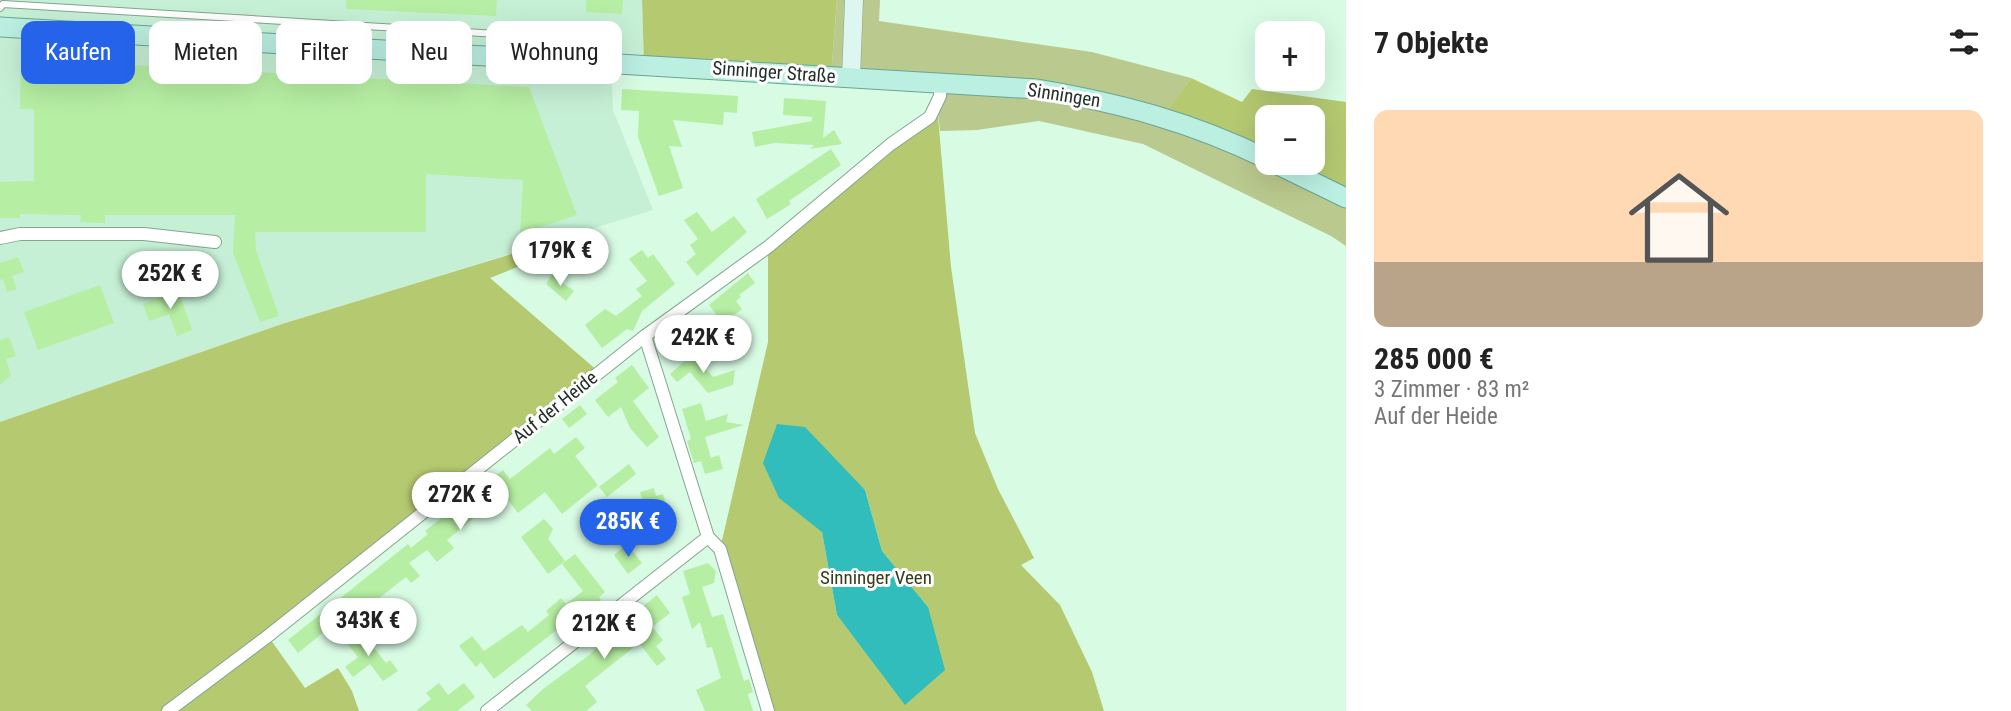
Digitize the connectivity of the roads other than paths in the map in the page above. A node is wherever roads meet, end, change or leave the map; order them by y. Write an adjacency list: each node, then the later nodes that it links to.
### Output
1 (854, 0): 7 (main road)
2 (0, 8): 4 (lane)
3 (0, 27): 5 (main road, Sinninger Straße)
4 (486, 33)
5 (486, 56)
6 (622, 64): 7 (main road, Sinninger Straße)
7 (851, 78): 8 (main road, Sinningen)
8 (941, 82): 9 (main road, Sinningen); 14 (street, Auf der Heide)
9 (1255, 154)
10 (1299, 175): 11 (main road)
11 (1346, 198)
12 (0, 238): 13 (street)
13 (215, 242)
14 (645, 336): 15 (street); 16 (street, Auf der Heide)
15 (708, 537): 17 (street); 18 (street)
16 (168, 711)
17 (487, 711)
18 (768, 711)

